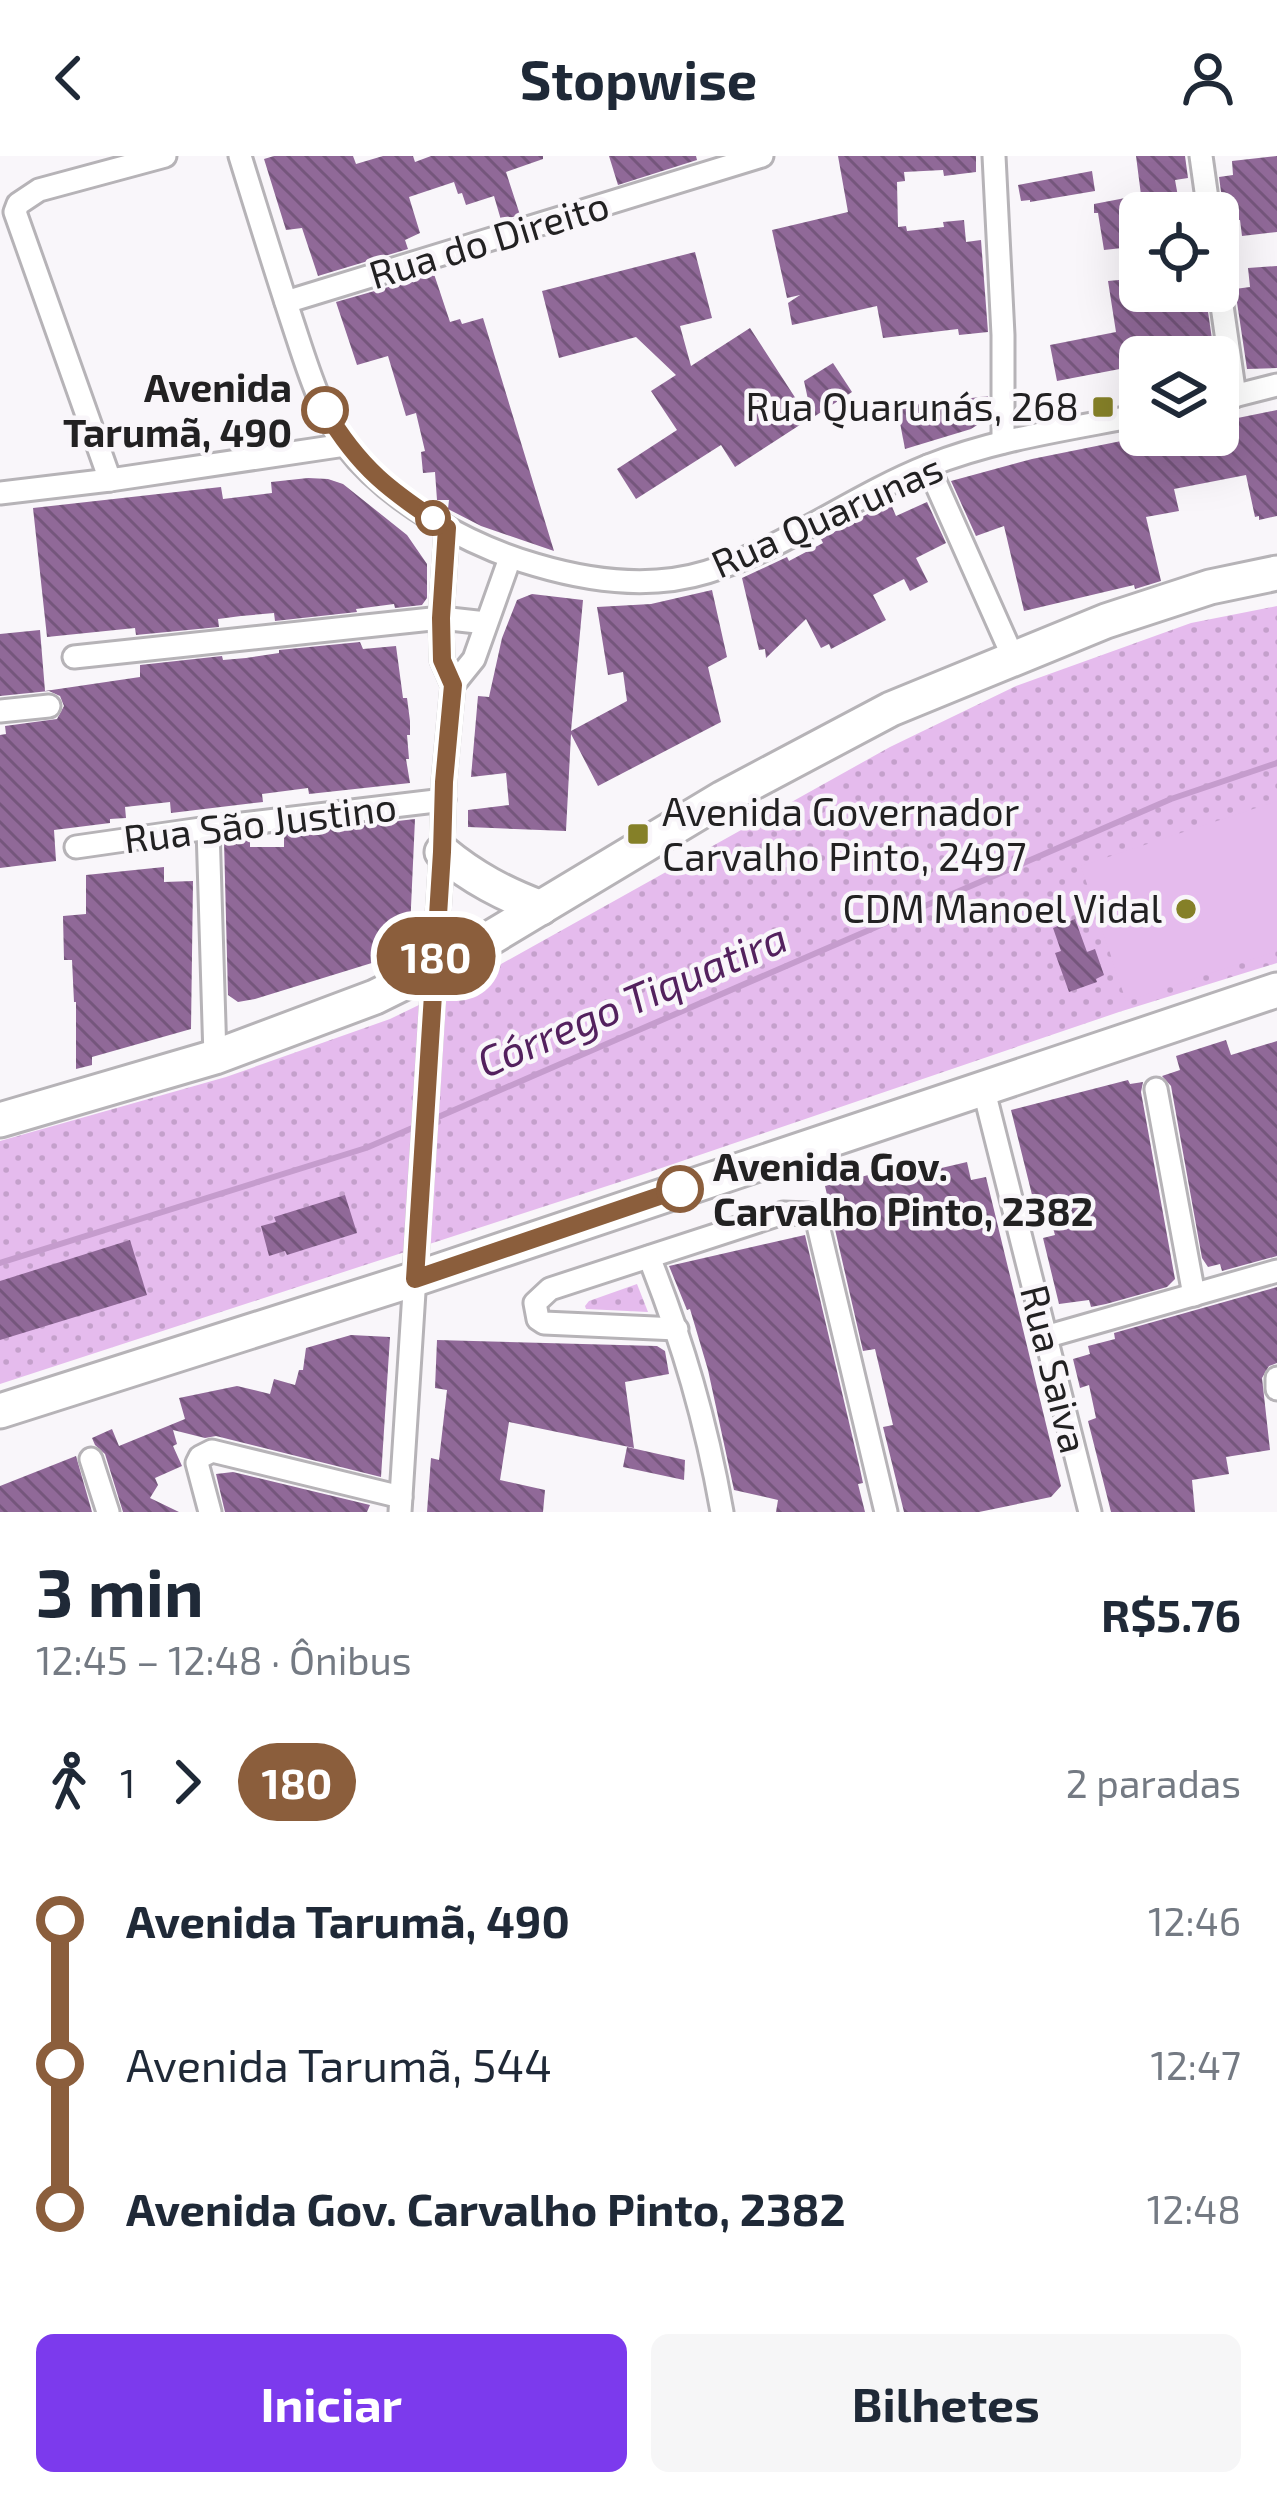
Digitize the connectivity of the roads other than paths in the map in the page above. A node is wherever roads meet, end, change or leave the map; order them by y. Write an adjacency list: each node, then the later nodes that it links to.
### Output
1 (165, 156): 14 (street)
2 (240, 156): 7 (street, Rua Quarunas)
3 (762, 156): 7 (street, Rua do Direito)
4 (994, 156): 11 (street)
5 (1201, 156): 6 (street)
6 (1206, 192)
7 (286, 302): 12 (street, Rua Quarunas)
8 (1277, 385): 9 (street)
9 (1239, 395)
10 (1119, 419): 11 (street, Rua Quarunas)
11 (1003, 442): 13 (street, Rua Quarunas)
12 (346, 445): 14 (street); 16 (street, Rua Quarunas)
13 (928, 466): 17 (street, Rua Quarunas); 22 (street)
14 (110, 480): 15 (street)
15 (0, 493)
16 (447, 528): 17 (street, Rua Quarunas); 19 (street)
17 (510, 558): 20 (street)
18 (1277, 573): 22 (main road)
19 (441, 618): 20 (street); 21 (street); 23 (street)
20 (485, 623): 23 (street)
21 (74, 657)
22 (1012, 657): 30 (main road)
23 (453, 685): 26 (street)
24 (49, 706): 25 (street)
25 (0, 712)
26 (444, 800): 27 (street, Rua São Justino); 29 (street)
27 (208, 827): 28 (street, Rua São Justino); 33 (street)
28 (76, 848)
29 (442, 852): 30 (main road); 31 (street)
30 (542, 908): 31 (main road)
31 (435, 969): 33 (main road); 39 (street)
32 (1277, 990): 34 (main road)
33 (215, 1057): 36 (main road)
34 (983, 1087): 39 (main road); 42 (street, Rua Saiva)
35 (1156, 1089): 40 (street)
36 (0, 1120)
37 (649, 1257): 41 (street); 41 (street); 52 (street)
38 (1277, 1271): 40 (street)
39 (415, 1279): 45 (main road); 47 (street)
40 (1194, 1294): 42 (street)
41 (677, 1329): 51 (street)
42 (1045, 1337): 48 (street, Rua Saiva)
43 (1277, 1378): 44 (street)
44 (1277, 1390)
45 (0, 1411)
46 (91, 1459): 49 (street)
47 (400, 1504): 50 (street)
48 (1083, 1511)
49 (108, 1512)
50 (210, 1512)
51 (722, 1512)
52 (886, 1512)

